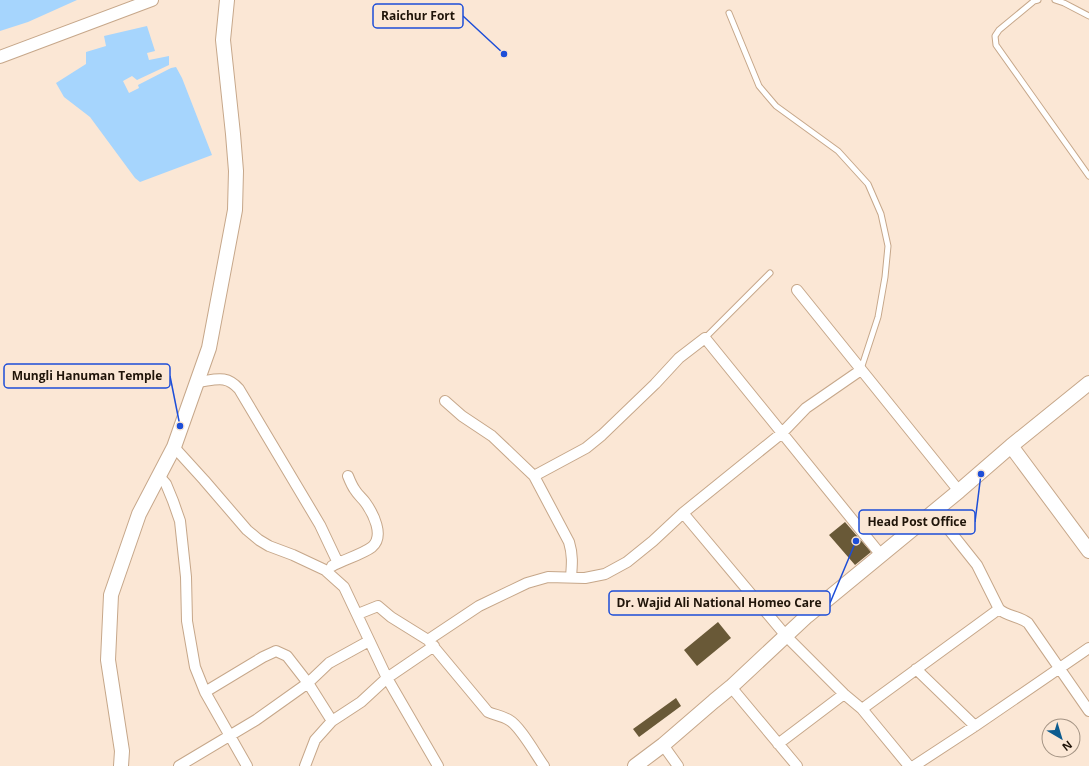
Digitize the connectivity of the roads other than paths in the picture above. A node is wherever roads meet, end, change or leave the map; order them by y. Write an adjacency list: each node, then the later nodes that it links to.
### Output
1 (152, 0): 7 (street)
2 (227, 0): 13 (main road)
3 (1038, 0): 8 (lane)
4 (1055, 0): 6 (lane)
5 (729, 13): 12 (lane)
6 (1089, 16)
7 (0, 57)
8 (1089, 176)
9 (770, 273): 11 (lane)
10 (797, 290): 12 (street)
11 (705, 338): 16 (street); 21 (street)
12 (861, 370): 16 (street); 22 (street)
13 (197, 382): 18 (main road); 27 (street)
14 (1089, 383): 17 (main road)
15 (445, 401): 21 (street)
16 (782, 433): 24 (street); 26 (street)
17 (1011, 446): 22 (main road); 25 (main road)
18 (174, 447): 19 (main road); 28 (street)
19 (159, 476): 41 (street); 51 (main road)
20 (348, 476): 27 (street)
21 (534, 476): 29 (street)
22 (959, 491): 23 (main road)
23 (934, 511): 26 (main road); 30 (street)
24 (684, 513): 29 (street); 32 (street)
25 (1089, 552)
26 (881, 555): 32 (main road)
27 (338, 563): 28 (street)
28 (325, 570): 31 (street)
29 (571, 578): 34 (street)
30 (999, 608): 36 (street); 37 (street)
31 (358, 614): 33 (street); 34 (street)
32 (787, 637): 40 (main road); 42 (street)
33 (369, 641): 38 (street); 39 (street)
34 (431, 643): 38 (street); 55 (street)
35 (1089, 648): 36 (street)
36 (1059, 669): 44 (street); 46 (street)
37 (916, 670): 43 (street); 46 (street)
38 (387, 678): 45 (street); 50 (street)
39 (308, 683): 41 (street); 45 (street); 47 (street)
40 (731, 688): 48 (street); 49 (main road)
41 (205, 692): 47 (street)
42 (844, 694): 43 (street); 48 (street)
43 (862, 709): 59 (street)
44 (1089, 711)
45 (332, 721): 54 (street)
46 (975, 726): 60 (street)
47 (230, 736): 52 (street); 53 (street)
48 (778, 744): 58 (street)
49 (663, 745): 56 (main road); 57 (street)
50 (434, 765)
51 (120, 766)
52 (180, 766)
53 (247, 766)
54 (305, 766)
55 (544, 766)
56 (635, 766)
57 (678, 766)
58 (797, 766)
59 (909, 766)
60 (914, 766)

